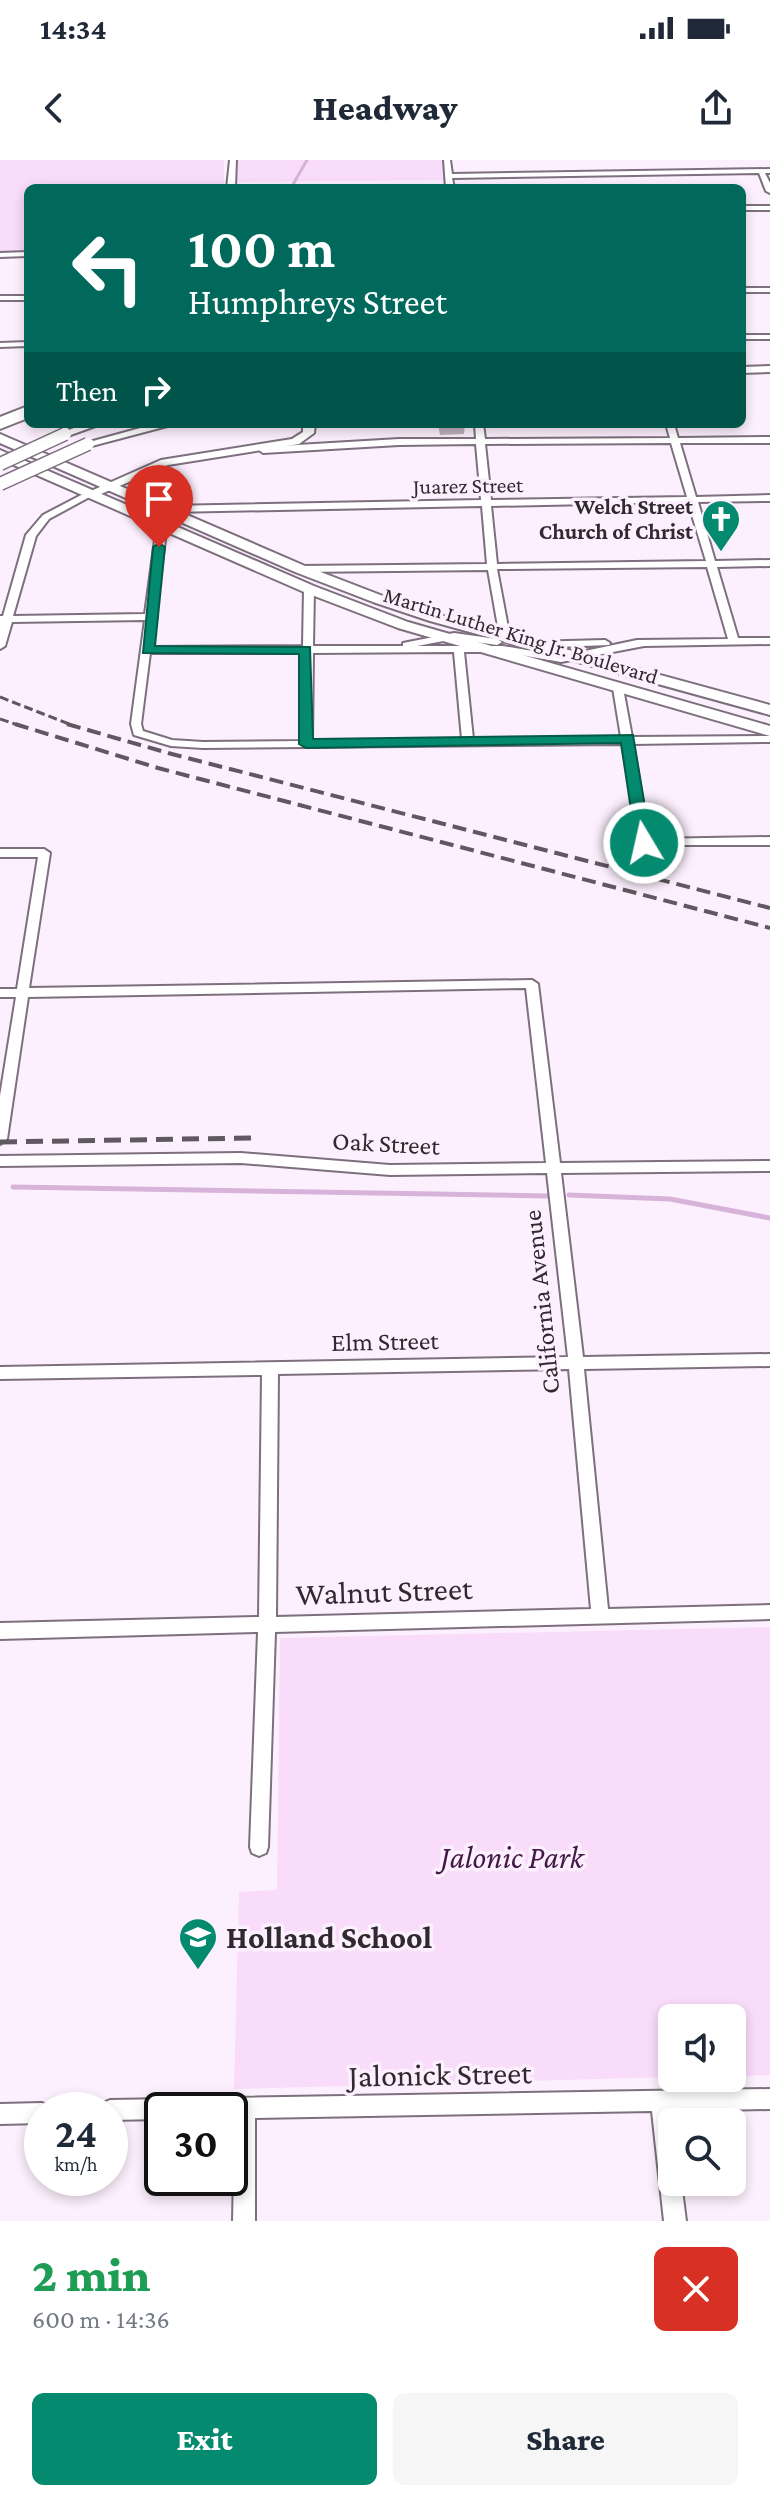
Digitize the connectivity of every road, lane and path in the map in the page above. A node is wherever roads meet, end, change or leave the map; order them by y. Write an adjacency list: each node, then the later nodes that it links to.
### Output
1 (233, 160): 8 (street)
2 (447, 160): 7 (street)
3 (693, 160): 5 (street)
4 (766, 171): 5 (street); 11 (street)
5 (697, 172): 6 (street)
6 (608, 174): 7 (street); 10 (street)
7 (449, 176): 9 (street)
8 (231, 184)
9 (450, 184)
10 (610, 184)
11 (770, 191)
12 (746, 208): 13 (street)
13 (770, 208)
14 (24, 254): 15 (street)
15 (0, 255)
16 (746, 290): 17 (street)
17 (770, 290)
18 (0, 298): 19 (street)
19 (24, 298)
20 (746, 337): 21 (street)
21 (770, 337)
22 (24, 344): 23 (street)
23 (0, 345)
24 (770, 369): 25 (main road)
25 (746, 370)
26 (746, 382): 27 (main road)
27 (770, 382)
28 (24, 414): 29 (main road)
29 (0, 423)
30 (83, 428): 43 (main road, bridge)
31 (137, 428): 40 (main road)
32 (153, 428): 40 (main road)
33 (309, 428): 41 (main road)
34 (479, 428): 39 (street)
35 (671, 428): 37 (street)
36 (0, 438): 45 (main road, Martin Luther King Jr. Boulevard)
37 (674, 440): 38 (street); 39 (street); 48 (street)
38 (770, 440)
39 (480, 441): 41 (street); 49 (street)
40 (88, 444): 44 (main road, bridge)
41 (263, 450): 45 (main road)
42 (0, 454): 46 (main road, Martin Luther King Jr. Boulevard)
43 (0, 464)
44 (0, 484)
45 (107, 486): 46 (main road); 50 (main road, Martin Luther King Jr. Boulevard)
46 (90, 494): 51 (main road, Martin Luther King Jr. Boulevard); 59 (street)
47 (770, 498): 48 (street, Juarez Street)
48 (693, 499): 49 (street, Juarez Street); 53 (street)
49 (485, 503): 50 (street, Juarez Street); 54 (street)
50 (167, 509): 51 (street); 55 (main road, Martin Luther King Jr. Boulevard)
51 (162, 525): 56 (main road, Martin Luther King Jr. Boulevard); 57 (street)
52 (770, 563): 53 (street)
53 (712, 564): 54 (street); 62 (street)
54 (492, 566): 55 (street); 60 (street)
55 (300, 569): 58 (main road, Martin Luther King Jr. Boulevard)
56 (309, 589): 61 (main road, Martin Luther King Jr. Boulevard); 71 (street)
57 (152, 617): 59 (street); 70 (street)
58 (435, 618): 60 (main road, Martin Luther King Jr. Boulevard); 61 (main road)
59 (4, 619): 67 (street)
60 (505, 638): 66 (main road, Martin Luther King Jr. Boulevard)
61 (451, 641): 66 (street); 68 (street); 69 (main road, Martin Luther King Jr. Boulevard); 72 (main road); 80 (street)
62 (734, 641): 63 (street); 64 (street)
63 (770, 641)
64 (644, 643): 65 (street); 73 (street)
65 (588, 644): 66 (street); 73 (main road)
66 (530, 645): 73 (main road, Martin Luther King Jr. Boulevard)
67 (0, 646)
68 (391, 649): 71 (street); 72 (street)
69 (479, 649): 73 (street); 74 (main road, Martin Luther King Jr. Boulevard)
70 (147, 650): 71 (street); 81 (street)
71 (305, 650): 81 (street)
72 (425, 651)
73 (571, 656): 74 (main road); 76 (main road, Martin Luther King Jr. Boulevard)
74 (592, 681): 75 (main road, Martin Luther King Jr. Boulevard)
75 (618, 688): 77 (main road, Martin Luther King Jr. Boulevard); 78 (street)
76 (770, 710)
77 (770, 731)
78 (628, 738): 79 (street); 80 (street); 82 (street)
79 (770, 739)
80 (468, 742): 81 (street)
81 (306, 744)
82 (770, 841)
83 (0, 853): 85 (street)
84 (0, 993): 85 (street)
85 (20, 993): 86 (street); 89 (street, California Avenue)
86 (0, 1139)
87 (0, 1161): 89 (street, Oak Street)
88 (770, 1166): 89 (street, Oak Street)
89 (555, 1168): 91 (street, California Avenue)
90 (770, 1360): 91 (street, Elm Street)
91 (576, 1363): 92 (street, Elm Street); 95 (street, California Avenue)
92 (270, 1367): 93 (street, Elm Street); 96 (street)
93 (0, 1373)
94 (770, 1612): 95 (street, Walnut Street)
95 (600, 1615): 96 (street, Walnut Street)
96 (267, 1625): 97 (street, Walnut Street); 98 (street)
97 (0, 1631)
98 (259, 1847)
99 (770, 2099): 100 (street, Jalonick Street)
100 (661, 2101): 101 (street, Jalonick Street); 106 (street)
101 (248, 2106)
102 (24, 2113): 103 (street)
103 (0, 2114)
104 (244, 2196): 105 (street)
105 (244, 2221)
106 (675, 2221)

